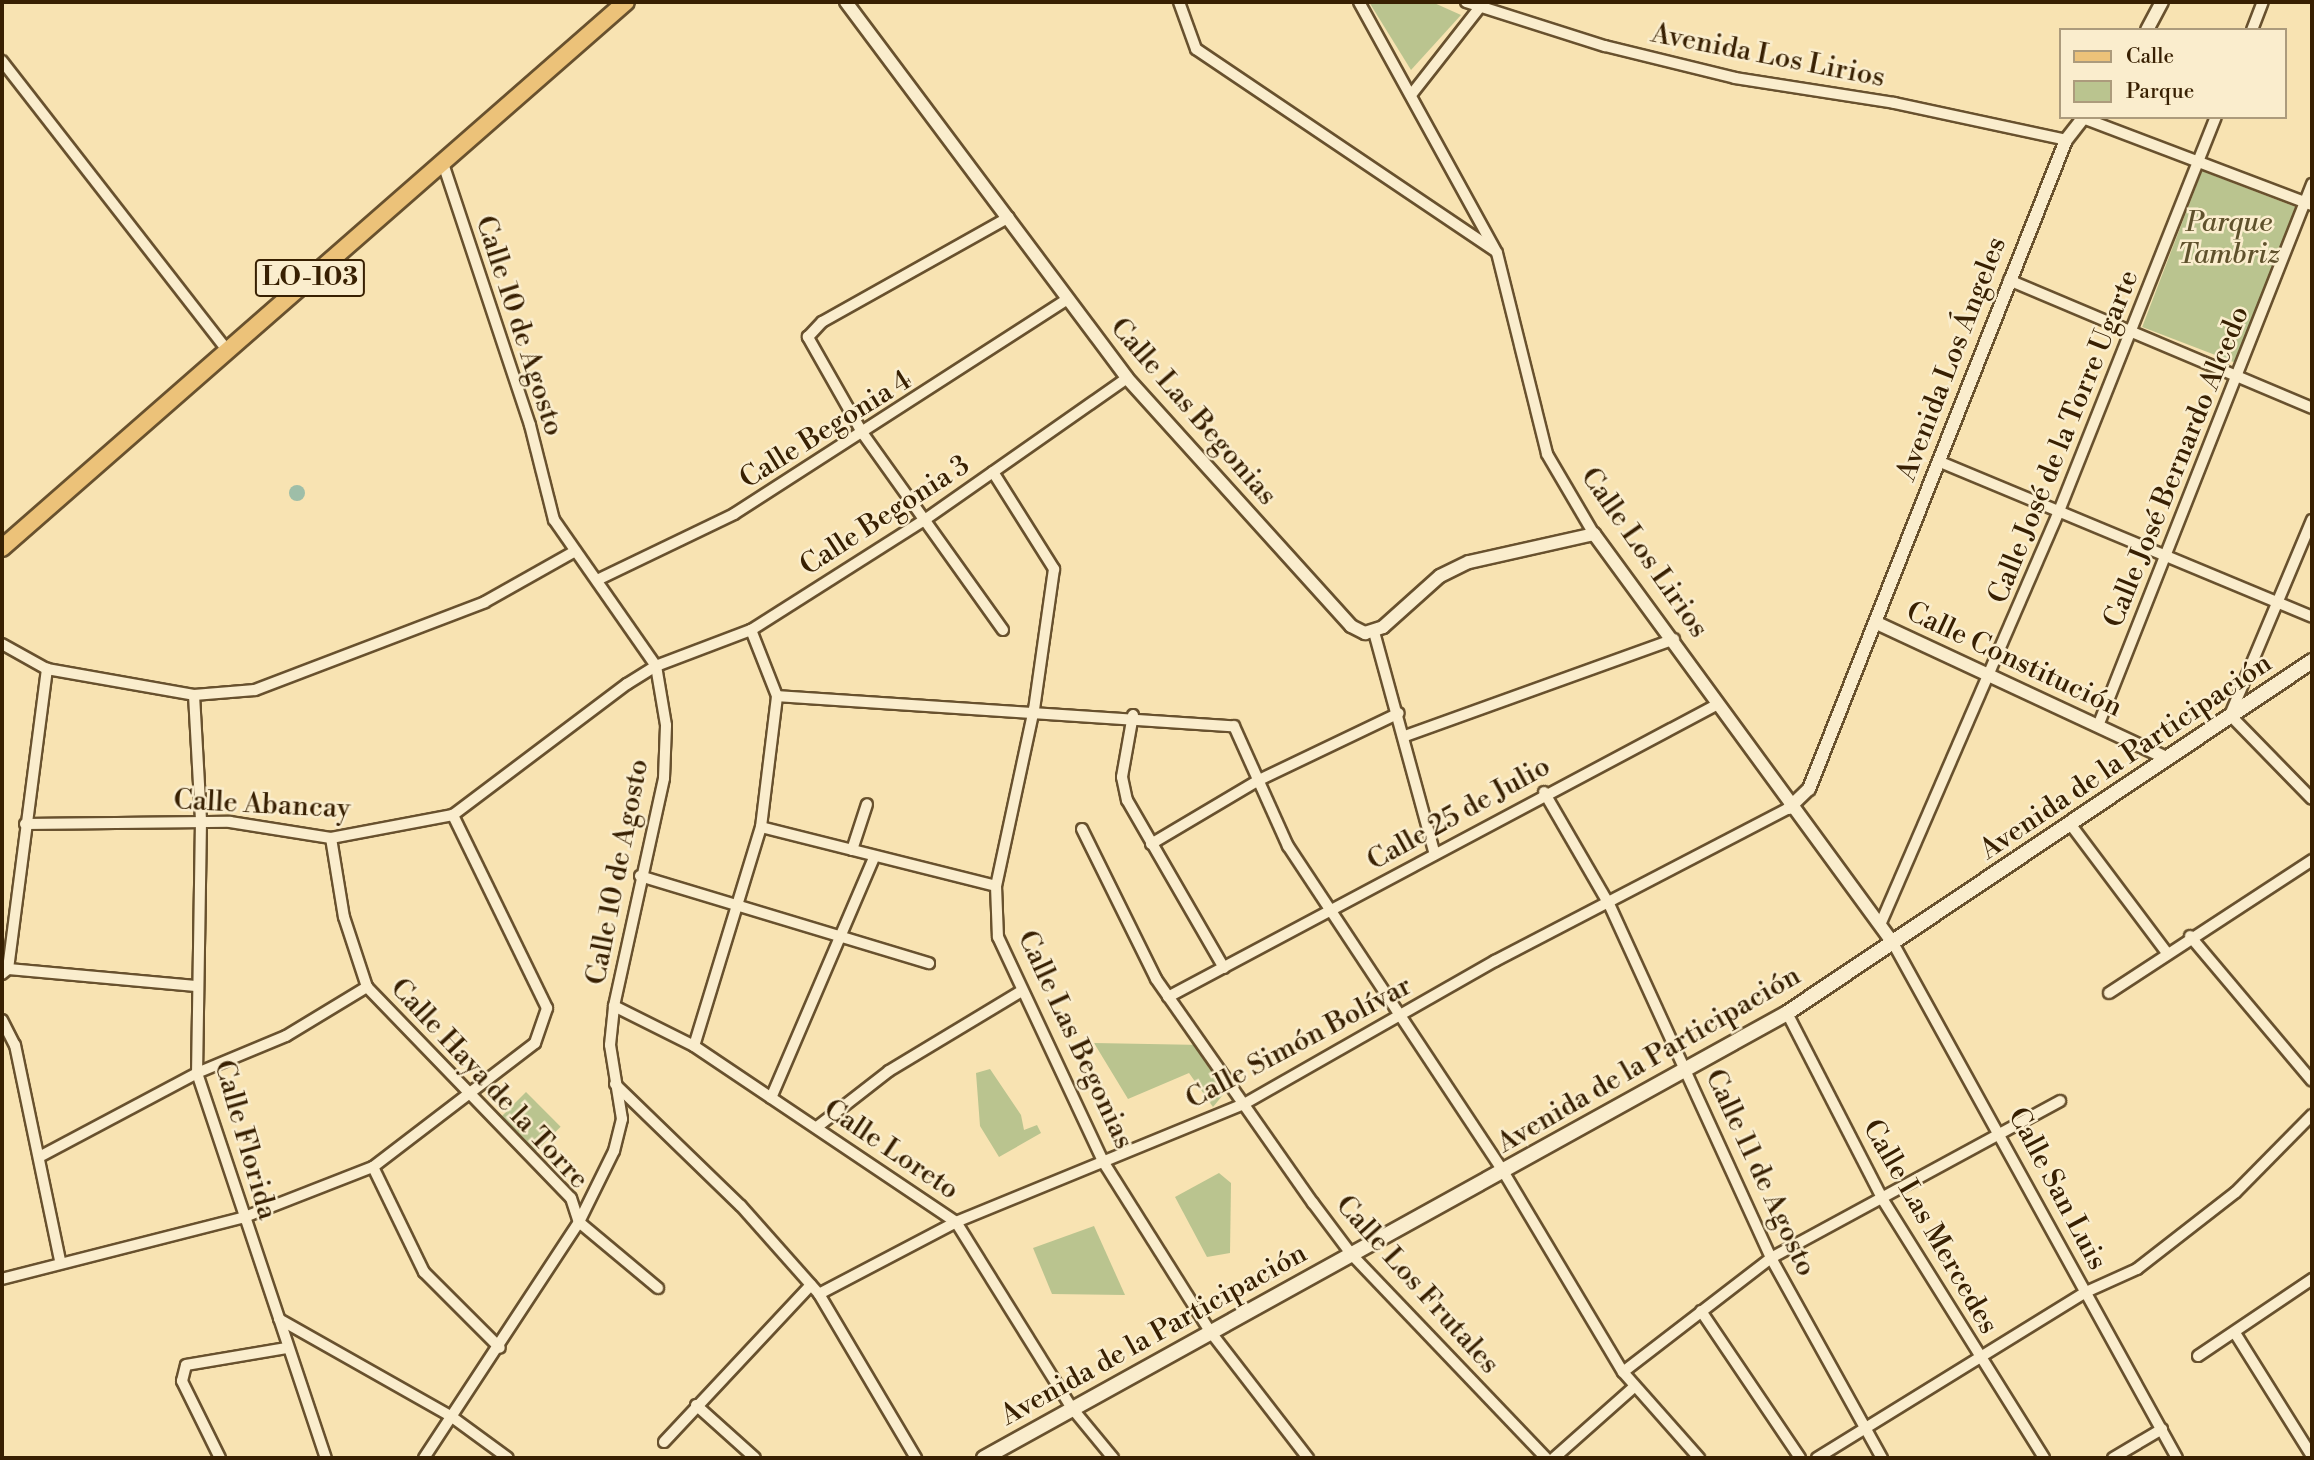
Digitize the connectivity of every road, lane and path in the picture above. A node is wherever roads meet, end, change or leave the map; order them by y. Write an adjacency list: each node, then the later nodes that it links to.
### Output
1 (626, 2): 18 (main road, LO-103)
2 (846, 2): 21 (street, Calle Las Begonias)
3 (1179, 2): 22 (street)
4 (1359, 2): 12 (street, Calle Los Lirios)
5 (1466, 2): 8 (street, Avenida Los Lirios)
6 (2162, 2): 9 (street)
7 (2263, 2): 10 (street)
8 (1479, 7): 12 (street); 16 (street, Avenida Los Lirios)
9 (2148, 28)
10 (2253, 28)
11 (2, 61): 26 (street)
12 (1411, 95): 22 (street, Calle Los Lirios)
13 (2082, 119): 16 (street, Avenida Los Ángeles)
14 (2086, 119): 17 (street)
15 (2215, 119): 17 (street, Calle José de la Torre Ugarte)
16 (2066, 141): 23 (street, Avenida Los Ángeles)
17 (2198, 162): 20 (street); 25 (street, Calle José de la Torre Ugarte)
18 (443, 163): 26 (main road, LO-103); 38 (street, Calle 10 de Agosto)
19 (2312, 184): 20 (street, Calle José Bernardo Alcedo)
20 (2309, 204): 27 (street, Calle José Bernardo Alcedo)
21 (1009, 217): 24 (street, Calle Las Begonias); 30 (street)
22 (1497, 253): 36 (street, Calle Los Lirios)
23 (2009, 280): 25 (street); 31 (street, Avenida Los Ángeles)
24 (1067, 299): 28 (street, Calle Las Begonias); 30 (street, Calle Begonia 4)
25 (2133, 332): 27 (street); 33 (street, Calle José de la Torre Ugarte)
26 (227, 350): 37 (main road, LO-103)
27 (2238, 377): 29 (street); 39 (street, Calle José Bernardo Alcedo)
28 (1127, 378): 32 (street, Calle Begonia 3); 46 (street, Calle Las Begonias)
29 (2312, 408)
30 (863, 434): 35 (street); 40 (street, Calle Begonia 4)
31 (1937, 461): 33 (street); 43 (street, Avenida Los Ángeles)
32 (993, 472): 35 (street, Calle Begonia 3); 56 (street, Calle Las Begonias)
33 (2059, 511): 39 (street); 52 (street, Calle José de la Torre Ugarte)
34 (2312, 520): 41 (street)
35 (923, 521): 44 (street, Calle Begonia 3); 45 (street)
36 (1594, 534): 46 (street); 47 (street, Calle Los Lirios)
37 (2, 548)
38 (572, 553): 40 (street, Calle 10 de Agosto); 53 (street)
39 (2168, 554): 41 (street); 60 (street, Calle José Bernardo Alcedo)
40 (597, 580): 50 (street, Calle 10 de Agosto)
41 (2277, 600): 42 (street); 59 (street)
42 (2312, 617)
43 (1879, 624): 52 (street, Calle Constitución); 67 (street, Avenida Los Ángeles)
44 (751, 630): 50 (street, Calle Begonia 3); 54 (street)
45 (1003, 630)
46 (1374, 632): 57 (street)
47 (1674, 639): 55 (street, Calle Los Lirios); 61 (street)
48 (2, 644): 51 (street)
49 (2312, 661): 59 (main road, Avenida de la Participación)
50 (656, 666): 68 (street, Calle Abancay); 80 (street, Calle 10 de Agosto)
51 (47, 669): 53 (street); 70 (street)
52 (1989, 675): 60 (street, Calle Constitución); 85 (street, Calle José de la Torre Ugarte)
53 (194, 695): 69 (street, Calle Florida)
54 (777, 696): 56 (street); 72 (street)
55 (1718, 704): 64 (street, Calle 25 de Julio); 67 (street, Calle Los Lirios)
56 (1034, 709): 58 (street); 81 (street, Calle Las Begonias)
57 (1399, 713): 61 (street); 63 (street)
58 (1133, 715): 63 (street); 75 (street)
59 (2230, 715): 62 (main road, Avenida de la Participación); 65 (street)
60 (2098, 726): 62 (street, Calle Constitución)
61 (1405, 736): 77 (street)
62 (2167, 758): 71 (main road, Avenida de la Participación)
63 (1257, 781): 75 (street); 84 (street)
64 (1544, 792): 77 (street, Calle 25 de Julio); 83 (street, Calle 11 de Agosto)
65 (2312, 799)
66 (867, 804): 76 (street)
67 (1789, 808): 83 (street, Calle Simón Bolívar); 85 (street, Calle Los Lirios)
68 (453, 815): 74 (street, Calle Abancay); 107 (street)
69 (201, 821): 70 (street, Calle Abancay); 74 (street, Calle Abancay); 93 (street, Calle Florida)
70 (25, 824): 92 (street)
71 (2071, 825): 88 (main road, Avenida de la Participación); 89 (street)
72 (761, 827): 76 (street); 82 (street)
73 (1082, 830): 97 (street, Calle Los Frutales)
74 (331, 838): 94 (street, Calle Haya de la Torre)
75 (1151, 844): 91 (street)
76 (852, 850): 78 (street)
77 (1434, 852): 84 (street, Calle 25 de Julio)
78 (874, 858): 81 (street); 86 (street)
79 (2312, 860): 87 (street)
80 (640, 876): 82 (street); 98 (street, Calle 10 de Agosto)
81 (996, 886): 95 (street, Calle Las Begonias)
82 (739, 902): 86 (street); 102 (street)
83 (1609, 905): 100 (street, Calle Simón Bolívar); 103 (street, Calle 11 de Agosto)
84 (1329, 911): 91 (street, Calle 25 de Julio); 100 (street)
85 (1880, 925): 88 (street, Calle Los Lirios)
86 (846, 936): 90 (street); 108 (street)
87 (2190, 936): 89 (street); 105 (street)
88 (1893, 943): 99 (main road, Avenida de la Participación); 113 (street, Calle San Luis)
89 (2167, 953): 96 (street)
90 (929, 963)
91 (1224, 968): 97 (street, Calle 25 de Julio)
92 (5, 971): 93 (street)
93 (196, 986): 104 (street, Calle Florida)
94 (367, 987): 104 (street); 107 (street, Calle Haya de la Torre)
95 (1020, 992): 112 (street); 115 (street, Calle Las Begonias)
96 (2109, 993)
97 (1168, 997): 110 (street, Calle Los Frutales)
98 (614, 1006): 102 (street, Calle Loreto); 106 (street, Calle 10 de Agosto)
99 (1787, 1013): 103 (main road, Avenida de la Participación); 118 (street, Calle Las Mercedes)
100 (1398, 1017): 110 (street, Calle Simón Bolívar); 117 (street)
101 (2, 1020): 114 (street)
102 (694, 1046): 108 (street, Calle Loreto)
103 (1688, 1070): 117 (main road, Avenida de la Participación); 123 (street, Calle 11 de Agosto)
104 (197, 1073): 114 (street); 119 (street, Calle Florida)
105 (2312, 1081)
106 (614, 1084): 120 (street, Calle 10 de Agosto); 128 (street)
107 (474, 1093): 116 (street); 120 (street, Calle Haya de la Torre)
108 (771, 1098): 112 (street, Calle Loreto)
109 (2060, 1101): 113 (street)
110 (1244, 1104): 115 (street, Calle Simón Bolívar); 122 (street, Calle Los Frutales)
111 (2312, 1115): 129 (street)
112 (817, 1127): 121 (street, Calle Loreto)
113 (2003, 1135): 118 (street); 129 (street, Calle San Luis)
114 (41, 1156): 124 (street)
115 (1104, 1163): 121 (street, Calle Simón Bolívar); 132 (street, Calle Las Begonias)
116 (373, 1167): 119 (street); 135 (street)
117 (1503, 1171): 122 (main road, Avenida de la Participación); 138 (street)
118 (1883, 1200): 123 (street); 136 (street, Calle Las Mercedes)
119 (242, 1218): 124 (street); 131 (street, Calle Florida)
120 (579, 1222): 127 (street, Calle Haya de la Torre); 135 (street, Calle 10 de Agosto)
121 (956, 1222): 128 (street, Calle Simón Bolívar); 141 (street, Calle Loreto)
122 (1352, 1255): 132 (main road, Avenida de la Participación); 156 (street, Calle Los Frutales)
123 (1771, 1258): 130 (street); 144 (street, Calle 11 de Agosto)
124 (60, 1261): 125 (street)
125 (2, 1279)
126 (2312, 1279): 133 (street)
127 (658, 1288)
128 (815, 1289): 140 (street, Calle Simón Bolívar); 152 (street)
129 (2086, 1292): 136 (street); 143 (street, Calle San Luis)
130 (1701, 1311): 138 (street); 159 (street)
131 (279, 1319): 134 (street, Calle Florida); 142 (street)
132 (1209, 1330): 141 (main road, Avenida de la Participación); 155 (street, Calle Las Begonias)
133 (2235, 1333): 137 (street); 146 (street)
134 (287, 1348): 147 (street); 148 (street, Calle Florida)
135 (500, 1348): 142 (street, Calle 10 de Agosto)
136 (1979, 1356): 144 (street); 162 (street, Calle Las Mercedes)
137 (2198, 1356)
138 (1623, 1372): 139 (street)
139 (1634, 1387): 157 (street); 158 (street)
140 (696, 1405): 145 (street, Calle Simón Bolívar); 151 (street)
141 (1071, 1407): 153 (main road, Avenida de la Participación); 154 (street, Calle Loreto)
142 (452, 1417): 149 (street, Calle 10 de Agosto); 150 (street)
143 (2162, 1429): 163 (street); 164 (street, Calle San Luis)
144 (1862, 1430): 160 (street); 161 (street, Calle 11 de Agosto)
145 (664, 1442)
146 (2312, 1456)
147 (220, 1458)
148 (326, 1458)
149 (424, 1458)
150 (508, 1458)
151 (755, 1458)
152 (916, 1458)
153 (985, 1458)
154 (1113, 1458)
155 (1308, 1458)
156 (1546, 1458)
157 (1554, 1458)
158 (1699, 1458)
159 (1800, 1458)
160 (1817, 1458)
161 (1882, 1458)
162 (2044, 1458)
163 (2113, 1458)
164 (2177, 1458)

